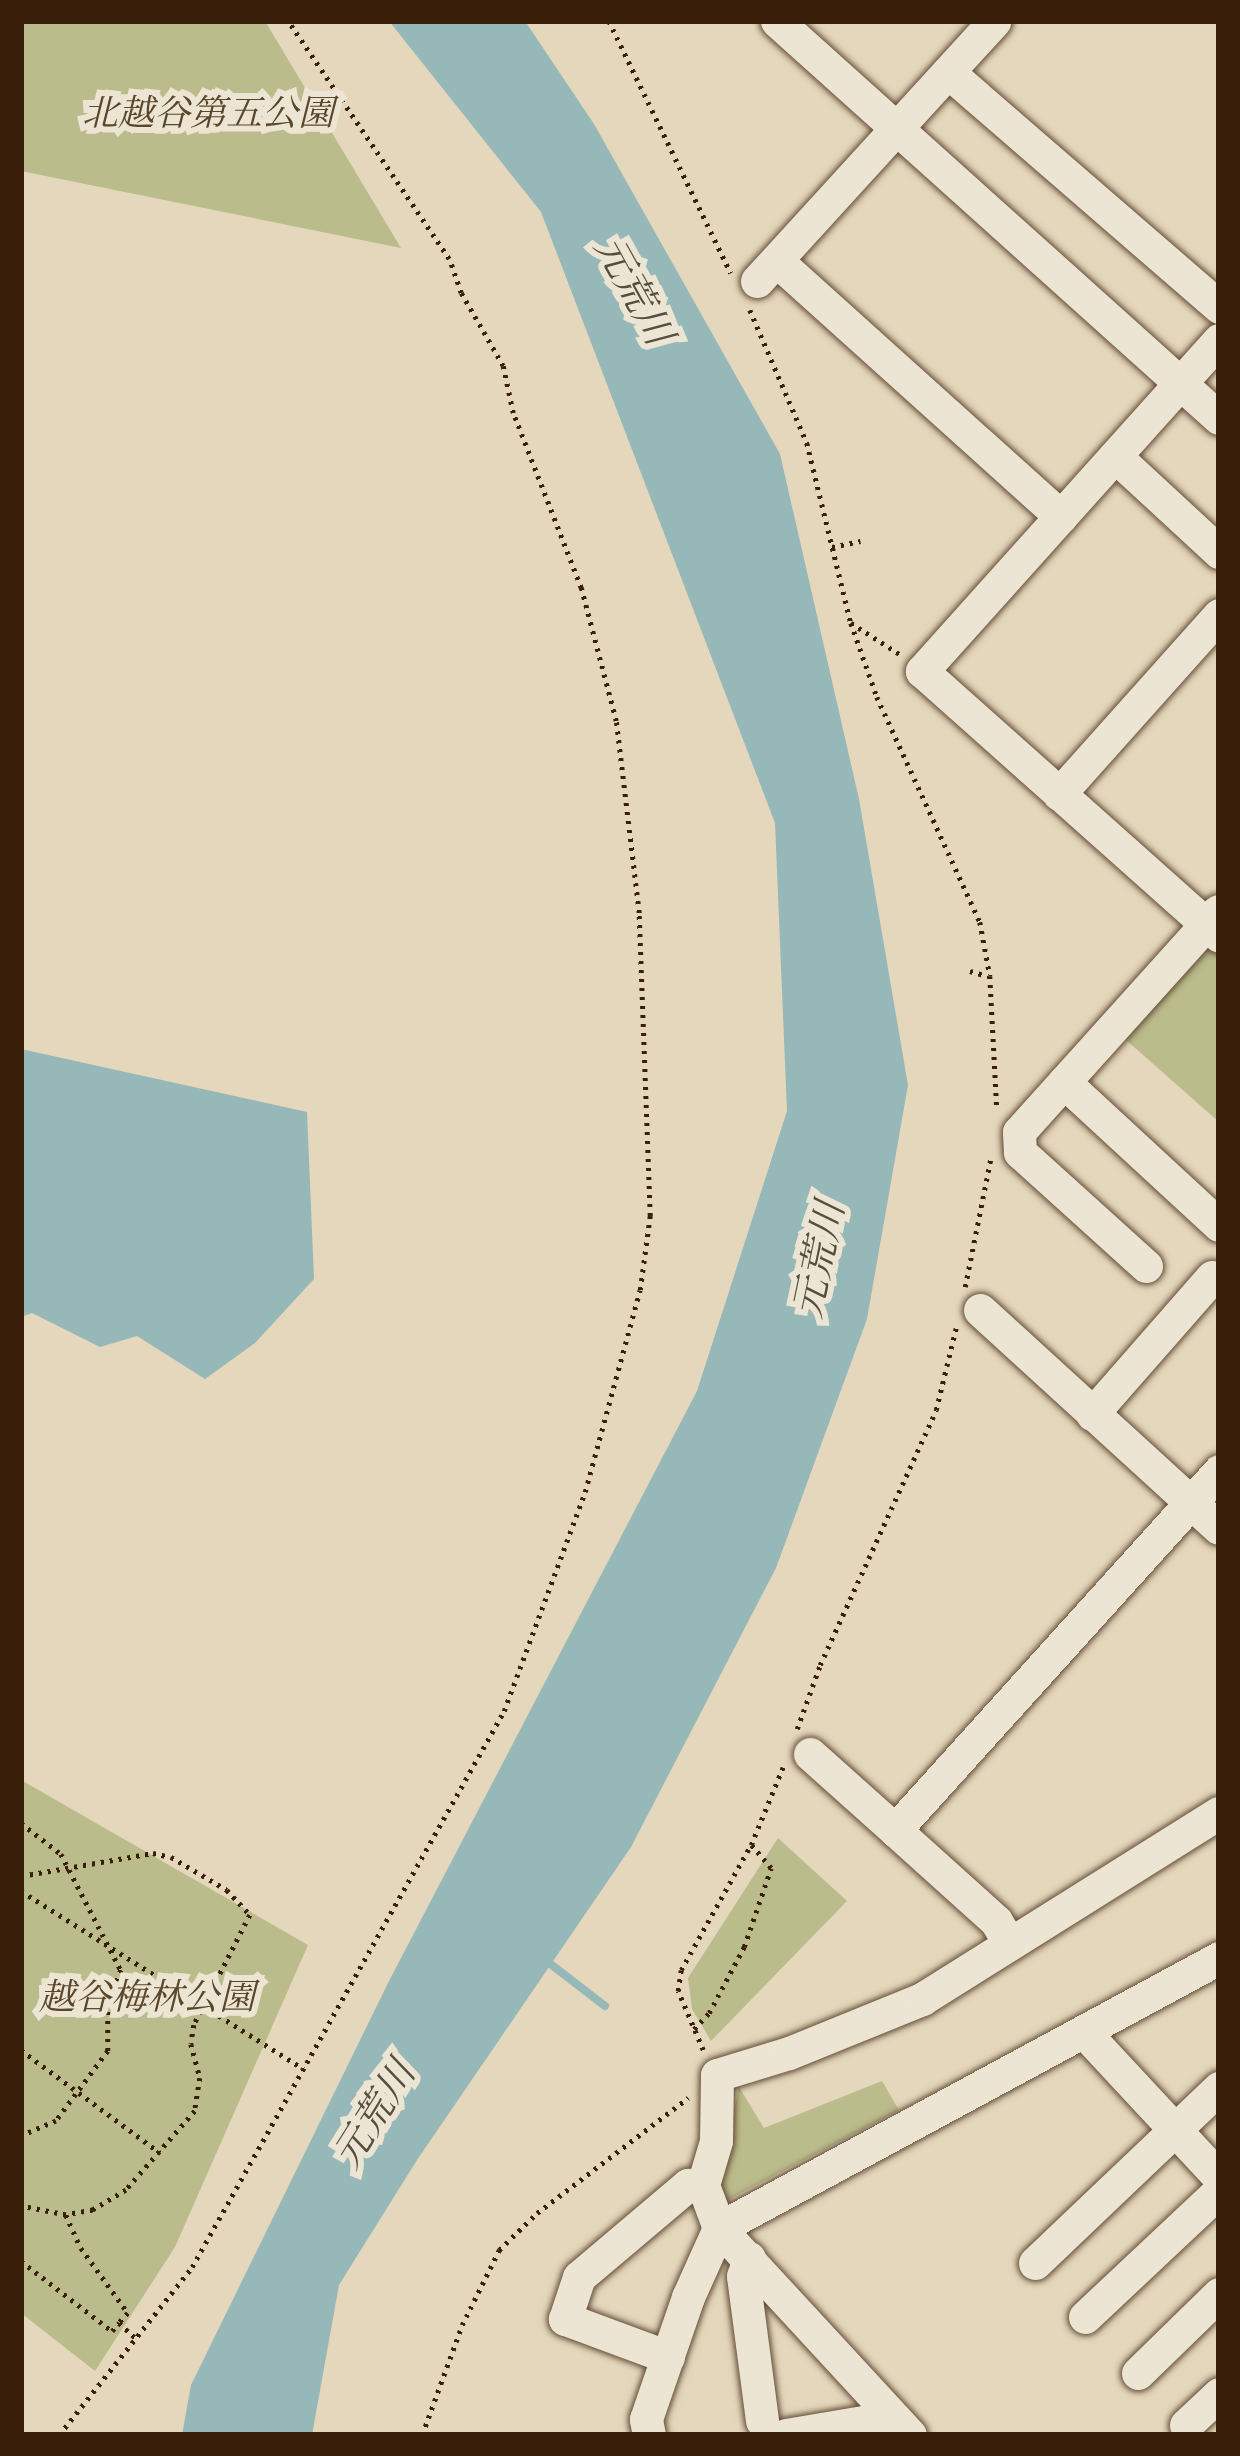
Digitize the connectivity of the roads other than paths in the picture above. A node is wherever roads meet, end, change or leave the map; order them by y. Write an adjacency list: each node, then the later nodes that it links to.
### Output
1 (777, 21): 4 (street)
2 (994, 21): 3 (street)
3 (948, 72): 4 (street); 5 (street)
4 (897, 128): 7 (street); 10 (street)
5 (1219, 307)
6 (1219, 340): 7 (street)
7 (1181, 383): 8 (street); 9 (street)
8 (1219, 418)
9 (1115, 457): 10 (street); 11 (street)
10 (1061, 517): 13 (street)
11 (1219, 552)
12 (1219, 615): 13 (street)
13 (1059, 794): 14 (street)
14 (1215, 923): 15 (street)
15 (1064, 1082): 16 (street); 17 (street)
16 (1219, 1225)
17 (1146, 1266)
18 (1212, 1276): 20 (street)
19 (966, 1314): 20 (street)
20 (1092, 1414): 22 (street)
21 (1219, 1472): 22 (street)
22 (1191, 1503): 23 (street); 26 (street)
23 (1219, 1528)
24 (795, 1756): 26 (street)
25 (1219, 1813): 27 (street)
26 (895, 1830): 27 (street)
27 (1009, 1941): 33 (street)
28 (1219, 1958): 29 (street)
29 (1085, 2033): 31 (street); 35 (street)
30 (1219, 2088): 31 (street)
31 (1176, 2130): 32 (street); 37 (street)
32 (1219, 2177)
33 (703, 2185): 35 (street); 40 (street)
34 (1219, 2191): 39 (street)
35 (719, 2228): 36 (street); 40 (street)
36 (749, 2258): 43 (street); 45 (street)
37 (1035, 2263)
38 (1219, 2294): 41 (street)
39 (1085, 2317)
40 (668, 2357): 47 (street)
41 (1138, 2373)
42 (1219, 2394): 44 (street)
43 (901, 2426): 46 (street)
44 (1186, 2426)
45 (774, 2428): 46 (street)
46 (841, 2430)
47 (649, 2435)

